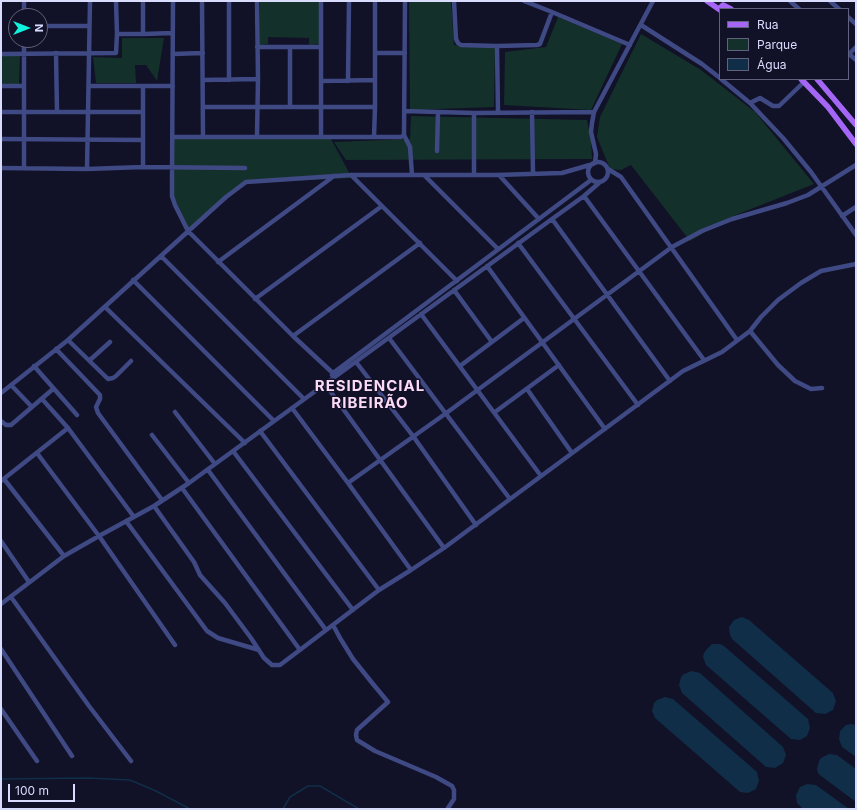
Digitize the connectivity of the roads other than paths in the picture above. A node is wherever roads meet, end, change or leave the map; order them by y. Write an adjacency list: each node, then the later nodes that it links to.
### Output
1 (90, 1): 28 (street)
2 (116, 1): 30 (street)
3 (143, 1): 31 (street)
4 (173, 1): 29 (street)
5 (202, 1): 41 (street)
6 (229, 1): 49 (street)
7 (257, 1): 34 (street)
8 (321, 1): 37 (street)
9 (349, 1): 50 (street)
10 (375, 1): 42 (street)
11 (405, 1): 43 (street)
12 (454, 1): 33 (street)
13 (524, 1): 25 (street)
14 (653, 1): 26 (street)
15 (725, 1): 21 (main road)
16 (790, 1): 22 (street)
17 (830, 1): 23 (street)
18 (709, 2): 24 (main road)
19 (720, 8): 20 (main road)
20 (730, 8)
21 (735, 8)
22 (798, 8)
23 (838, 8)
24 (719, 9)
25 (552, 12): 32 (street); 33 (street)
26 (641, 25): 32 (street); 46 (street)
27 (48, 26): 28 (street)
28 (89, 26): 40 (street)
29 (173, 33): 31 (street); 45 (street)
30 (117, 34): 31 (street); 40 (street)
31 (143, 34)
32 (630, 45): 78 (street)
33 (497, 46): 76 (street)
34 (258, 47): 35 (street); 47 (street)
35 (290, 47): 37 (street); 65 (street)
36 (24, 48): 38 (street)
37 (321, 48): 54 (street)
38 (24, 53): 39 (street); 44 (street); 57 (street)
39 (56, 53): 40 (street); 72 (street)
40 (89, 53): 58 (street)
41 (203, 53): 45 (street); 48 (street)
42 (375, 53): 43 (street); 51 (street)
43 (405, 53): 69 (street)
44 (1, 54)
45 (173, 54): 60 (street)
46 (719, 78)
47 (258, 79): 49 (street); 63 (street)
48 (203, 80): 49 (street); 64 (street)
49 (230, 80)
50 (348, 80): 51 (street); 54 (street)
51 (375, 80): 67 (street)
52 (721, 80): 62 (street)
53 (817, 80): 61 (main road)
54 (321, 81): 66 (street)
55 (803, 81): 62 (street); 68 (main road)
56 (1, 86): 57 (street)
57 (24, 86): 71 (street)
58 (89, 86): 59 (street); 73 (street)
59 (143, 86): 60 (street); 74 (street)
60 (173, 86): 85 (street)
61 (837, 101): 68 (main road); 80 (main road)
62 (750, 103): 117 (street)
63 (258, 106): 64 (street); 65 (street); 83 (street)
64 (203, 107): 82 (street)
65 (290, 107): 66 (street)
66 (321, 107): 67 (street); 84 (street)
67 (375, 107): 86 (street)
68 (828, 107): 92 (main road)
69 (404, 111): 75 (street); 81 (street)
70 (1, 112): 71 (street)
71 (24, 112): 72 (street); 88 (street)
72 (57, 112): 73 (street)
73 (89, 112): 74 (street); 89 (street)
74 (143, 112): 90 (street)
75 (438, 112): 79 (street); 93 (street)
76 (498, 112): 77 (street); 79 (street)
77 (532, 112): 78 (street); 106 (street)
78 (594, 112): 91 (street)
79 (474, 113): 110 (street)
80 (856, 125)
81 (404, 135): 86 (street); 108 (street)
82 (203, 136): 83 (street); 85 (street)
83 (257, 136): 84 (street)
84 (321, 136): 86 (street)
85 (173, 137): 100 (street)
86 (374, 137)
87 (1, 139): 88 (street)
88 (24, 139): 89 (street); 99 (street)
89 (89, 139): 90 (street); 102 (street)
90 (143, 140): 97 (street)
91 (593, 144): 94 (street); 95 (street)
92 (856, 144)
93 (438, 151)
94 (594, 163): 95 (street); 103 (street); 105 (street)
95 (603, 163): 104 (street)
96 (856, 165): 117 (street)
97 (143, 167): 100 (street); 102 (street)
98 (1, 168): 99 (street)
99 (24, 168): 102 (street)
100 (173, 168): 101 (street); 124 (street)
101 (244, 168)
102 (87, 169)
103 (577, 169): 105 (street); 106 (street)
104 (608, 169): 113 (street); 115 (street)
105 (588, 172): 114 (street)
106 (533, 173): 111 (street)
107 (351, 175): 108 (street); 112 (street); 119 (street)
108 (412, 175): 109 (street)
109 (424, 175): 110 (street); 129 (street)
110 (474, 175): 111 (street)
111 (499, 175): 122 (street)
112 (334, 176): 124 (street); 131 (street)
113 (621, 176): 115 (street); 128 (street)
114 (591, 180): 116 (street); 122 (street)
115 (605, 180): 116 (street)
116 (599, 183): 118 (street)
117 (822, 187): 121 (street); 128 (street)
118 (584, 196): 123 (street); 134 (street)
119 (382, 206): 126 (street); 139 (street)
120 (856, 207): 121 (street)
121 (842, 216): 125 (street)
122 (539, 219): 129 (street)
123 (552, 219): 127 (street); 138 (street)
124 (188, 231): 130 (street); 131 (street)
125 (856, 235)
126 (420, 243): 136 (street); 145 (street)
127 (518, 243): 133 (street); 143 (street)
128 (672, 247): 134 (street); 148 (street)
129 (498, 249): 136 (street)
130 (161, 256): 135 (street); 170 (street)
131 (218, 262): 139 (street)
132 (856, 264): 144 (street)
133 (487, 266): 137 (street); 142 (street)
134 (639, 272): 138 (street); 154 (street)
135 (133, 280): 140 (street); 179 (street)
136 (457, 281): 160 (street)
137 (454, 290): 141 (street); 150 (street)
138 (607, 294): 143 (street); 161 (street)
139 (255, 299): 145 (street)
140 (105, 307): 147 (street); 185 (street)
141 (421, 314): 146 (street); 159 (street)
142 (524, 318): 150 (street); 151 (street)
143 (575, 318): 151 (street); 171 (street)
144 (750, 331): 148 (street); 164 (street)
145 (293, 336): 160 (street)
146 (389, 338): 156 (street); 176 (street)
147 (68, 340): 152 (street); 153 (street)
148 (737, 340): 154 (street)
149 (110, 342): 153 (street)
150 (492, 342): 159 (street)
151 (542, 342): 157 (street); 166 (street)
152 (56, 349): 158 (street); 198 (street)
153 (90, 360): 155 (street)
154 (704, 360): 161 (street)
155 (131, 361)
156 (356, 362): 160 (street); 184 (street)
157 (559, 365): 167 (street); 181 (street)
158 (34, 366): 162 (street); 165 (street)
159 (460, 366): 166 (street)
160 (334, 375): 163 (street)
161 (670, 381): 171 (street)
162 (11, 384): 168 (street); 172 (street)
163 (325, 384): 170 (street); 189 (street)
164 (822, 388)
165 (53, 389): 169 (street); 177 (street)
166 (477, 390): 175 (street); 176 (street)
167 (527, 390): 175 (street); 188 (street)
168 (1, 393)
169 (42, 399): 172 (street); 180 (street)
170 (304, 399): 173 (street)
171 (638, 405): 181 (street)
172 (32, 407): 178 (street)
173 (292, 408): 179 (street); 195 (street)
174 (176, 412): 190 (street)
175 (495, 412): 192 (street)
176 (445, 414): 184 (street); 197 (street)
177 (77, 415)
178 (1, 420)
179 (274, 421): 182 (street)
180 (68, 428): 187 (street); 200 (street)
181 (605, 429): 188 (street)
182 (260, 431): 185 (street); 209 (street)
183 (152, 435): 194 (street)
184 (412, 436): 189 (street); 202 (street)
185 (245, 443): 186 (street)
186 (233, 451): 190 (street); 212 (street)
187 (37, 453): 193 (street); 203 (street)
188 (572, 453): 192 (street)
189 (380, 460): 195 (street); 205 (street)
190 (214, 464): 191 (street)
191 (208, 470): 194 (street); 214 (street)
192 (541, 476): 197 (street)
193 (3, 480): 206 (street)
194 (189, 483): 196 (street)
195 (348, 483): 207 (street)
196 (182, 488): 198 (street); 218 (street)
197 (510, 499): 202 (street)
198 (162, 500): 199 (street)
199 (154, 506): 200 (street); 217 (street)
200 (134, 517): 201 (street)
201 (126, 521): 203 (street); 217 (street)
202 (476, 525): 205 (street)
203 (98, 536): 206 (street); 215 (street)
204 (1, 541): 208 (street)
205 (444, 548): 207 (street)
206 (64, 556): 208 (street)
207 (412, 570): 209 (street)
208 (29, 582): 210 (street)
209 (379, 590): 212 (street)
210 (11, 597): 211 (street); 222 (street)
211 (1, 604)
212 (353, 610): 213 (street)
213 (333, 625): 214 (street); 223 (street)
214 (326, 630): 218 (street)
215 (175, 645)
216 (1, 649): 220 (street)
217 (259, 650): 218 (street)
218 (300, 650)
219 (1, 709): 221 (street)
220 (72, 756)
221 (37, 761)
222 (130, 761)
223 (448, 808)

